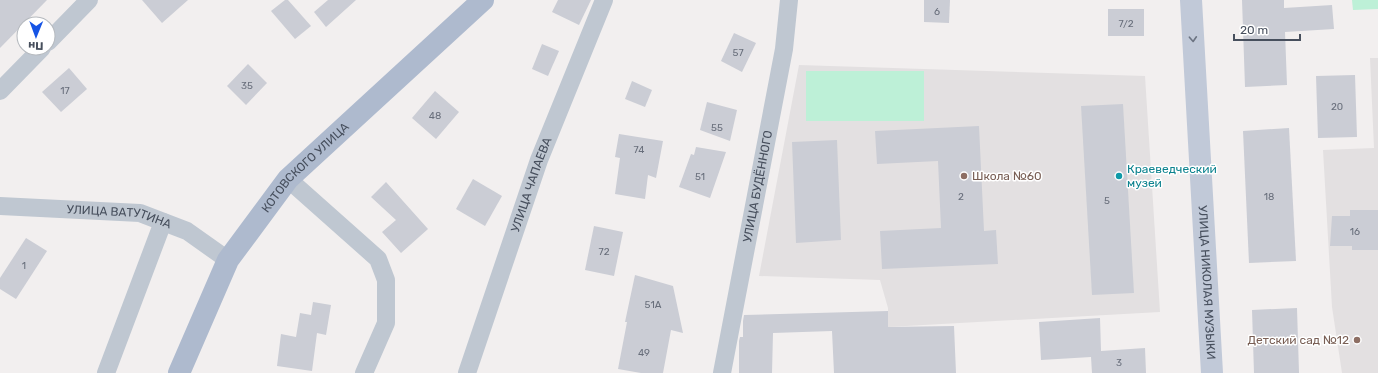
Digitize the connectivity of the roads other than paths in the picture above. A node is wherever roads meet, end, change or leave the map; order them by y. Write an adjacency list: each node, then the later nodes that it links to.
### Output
1 (89, 0): 6 (street)
2 (483, 0): 9 (main road, КОТОВСКОГО УЛИЦА)
3 (604, 0): 16 (street, УЛИЦА ЧАПАЕВА)
4 (790, 0): 17 (street, УЛИЦА БУДЁННОГО)
5 (1191, 0): 18 (main road, УЛИЦА НИКОЛАЯ МУЗЫКИ, one-way to 18)
6 (56, 34)
7 (34, 56): 8 (street)
8 (0, 91)
9 (288, 179): 12 (main road, КОТОВСКОГО УЛИЦА); 15 (street)
10 (0, 206): 11 (street, УЛИЦА ВАТУТИНА)
11 (163, 222): 12 (street, УЛИЦА ВАТУТИНА); 13 (street)
12 (228, 260): 14 (main road, КОТОВСКОГО УЛИЦА)
13 (106, 373)
14 (179, 373)
15 (364, 373)
16 (467, 373)
17 (722, 373)
18 (1212, 373)

